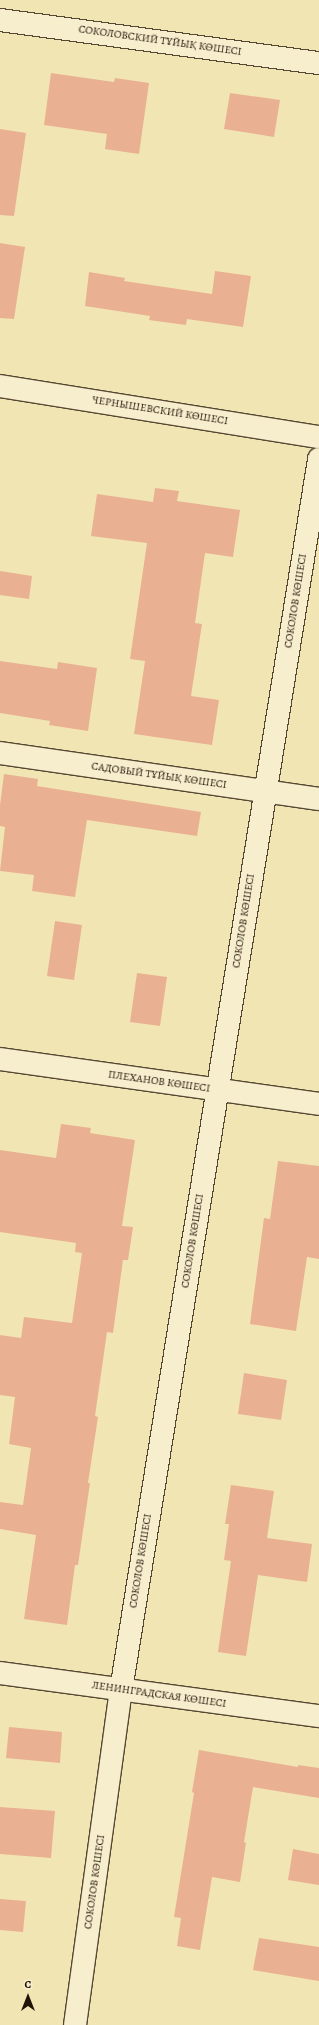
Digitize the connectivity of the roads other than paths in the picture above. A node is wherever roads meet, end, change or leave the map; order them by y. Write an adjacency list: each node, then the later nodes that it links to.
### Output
1 (0, 20): 2 (street, СОКОЛОВСКИЙ ТҰЙЫҚ КӨШЕСІ)
2 (319, 62)
3 (0, 386): 4 (street, ЧЕРНЫШЕВСКИЙ КӨШЕСІ)
4 (319, 436)
5 (319, 459): 7 (street, СОКОЛОВ КӨШЕСІ)
6 (0, 753): 7 (street, САДОВЫЙ ТҰЙЫҚ КӨШЕСІ)
7 (265, 791): 8 (street, САДОВЫЙ ТҰЙЫҚ КӨШЕСІ); 10 (street, СОКОЛОВ КӨШЕСІ)
8 (319, 799)
9 (0, 1059): 10 (street, ПЛЕХАНОВ КӨШЕСІ)
10 (217, 1090): 11 (street, ПЛЕХАНОВ КӨШЕСІ); 13 (street, СОКОЛОВ КӨШЕСІ)
11 (319, 1104)
12 (0, 1673): 13 (street, ЛЕНИНГРАДСКАЯ КӨШЕСІ)
13 (121, 1690): 14 (street, ЛЕНИНГРАДСКАЯ КӨШЕСІ); 15 (street, СОКОЛОВ КӨШЕСІ)
14 (319, 1716)
15 (75, 2025)

